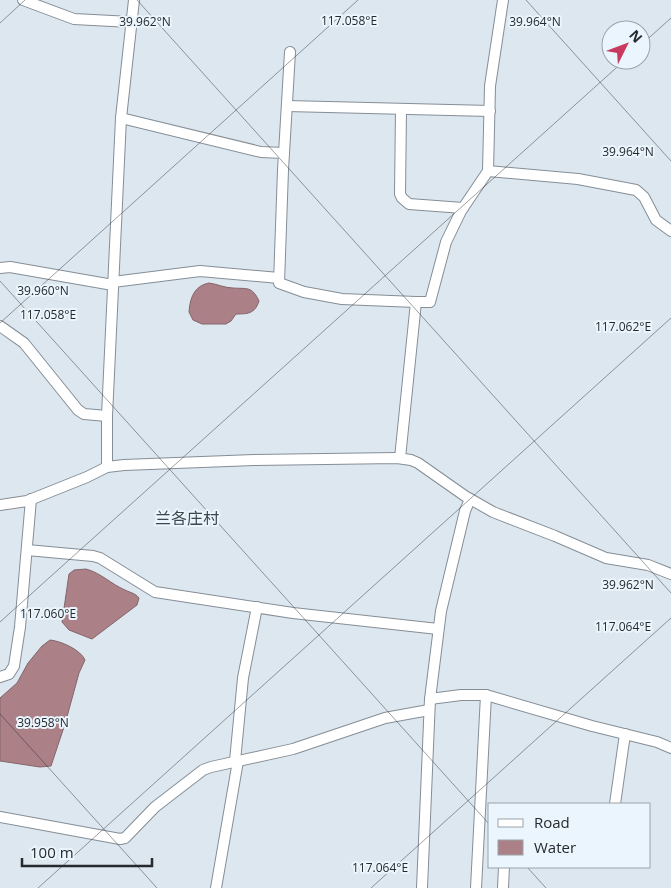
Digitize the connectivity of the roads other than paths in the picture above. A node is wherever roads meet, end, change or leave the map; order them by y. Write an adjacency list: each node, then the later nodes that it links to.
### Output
1 (23, 0): 4 (street)
2 (134, 0): 4 (street)
3 (503, 0): 8 (street)
4 (132, 22): 9 (street)
5 (290, 52): 6 (street)
6 (287, 106): 7 (street); 10 (street)
7 (401, 109): 8 (street); 12 (street)
8 (490, 111): 11 (street)
9 (121, 118): 10 (street); 16 (street)
10 (284, 153): 15 (street)
11 (488, 171): 12 (street); 13 (street)
12 (463, 208): 17 (street)
13 (671, 231)
14 (0, 268): 16 (street)
15 (279, 278): 16 (street); 17 (street)
16 (113, 283): 19 (street)
17 (416, 302): 20 (street)
18 (0, 326): 19 (street)
19 (107, 416): 21 (street)
20 (400, 458): 21 (street); 23 (street)
21 (107, 467): 22 (street)
22 (31, 499): 24 (street); 25 (street)
23 (470, 499): 26 (street); 28 (street)
24 (0, 505)
25 (26, 550): 27 (street); 29 (street)
26 (671, 574)
27 (257, 607): 28 (street); 34 (street)
28 (438, 629): 31 (street)
29 (0, 677)
30 (486, 695): 31 (street); 32 (street); 40 (street)
31 (429, 704): 34 (street); 39 (street)
32 (625, 734): 33 (street); 35 (street)
33 (671, 748)
34 (237, 761): 36 (street); 38 (street)
35 (615, 803)
36 (0, 817)
37 (504, 868): 41 (street)
38 (216, 888)
39 (422, 888)
40 (476, 888)
41 (503, 888)

